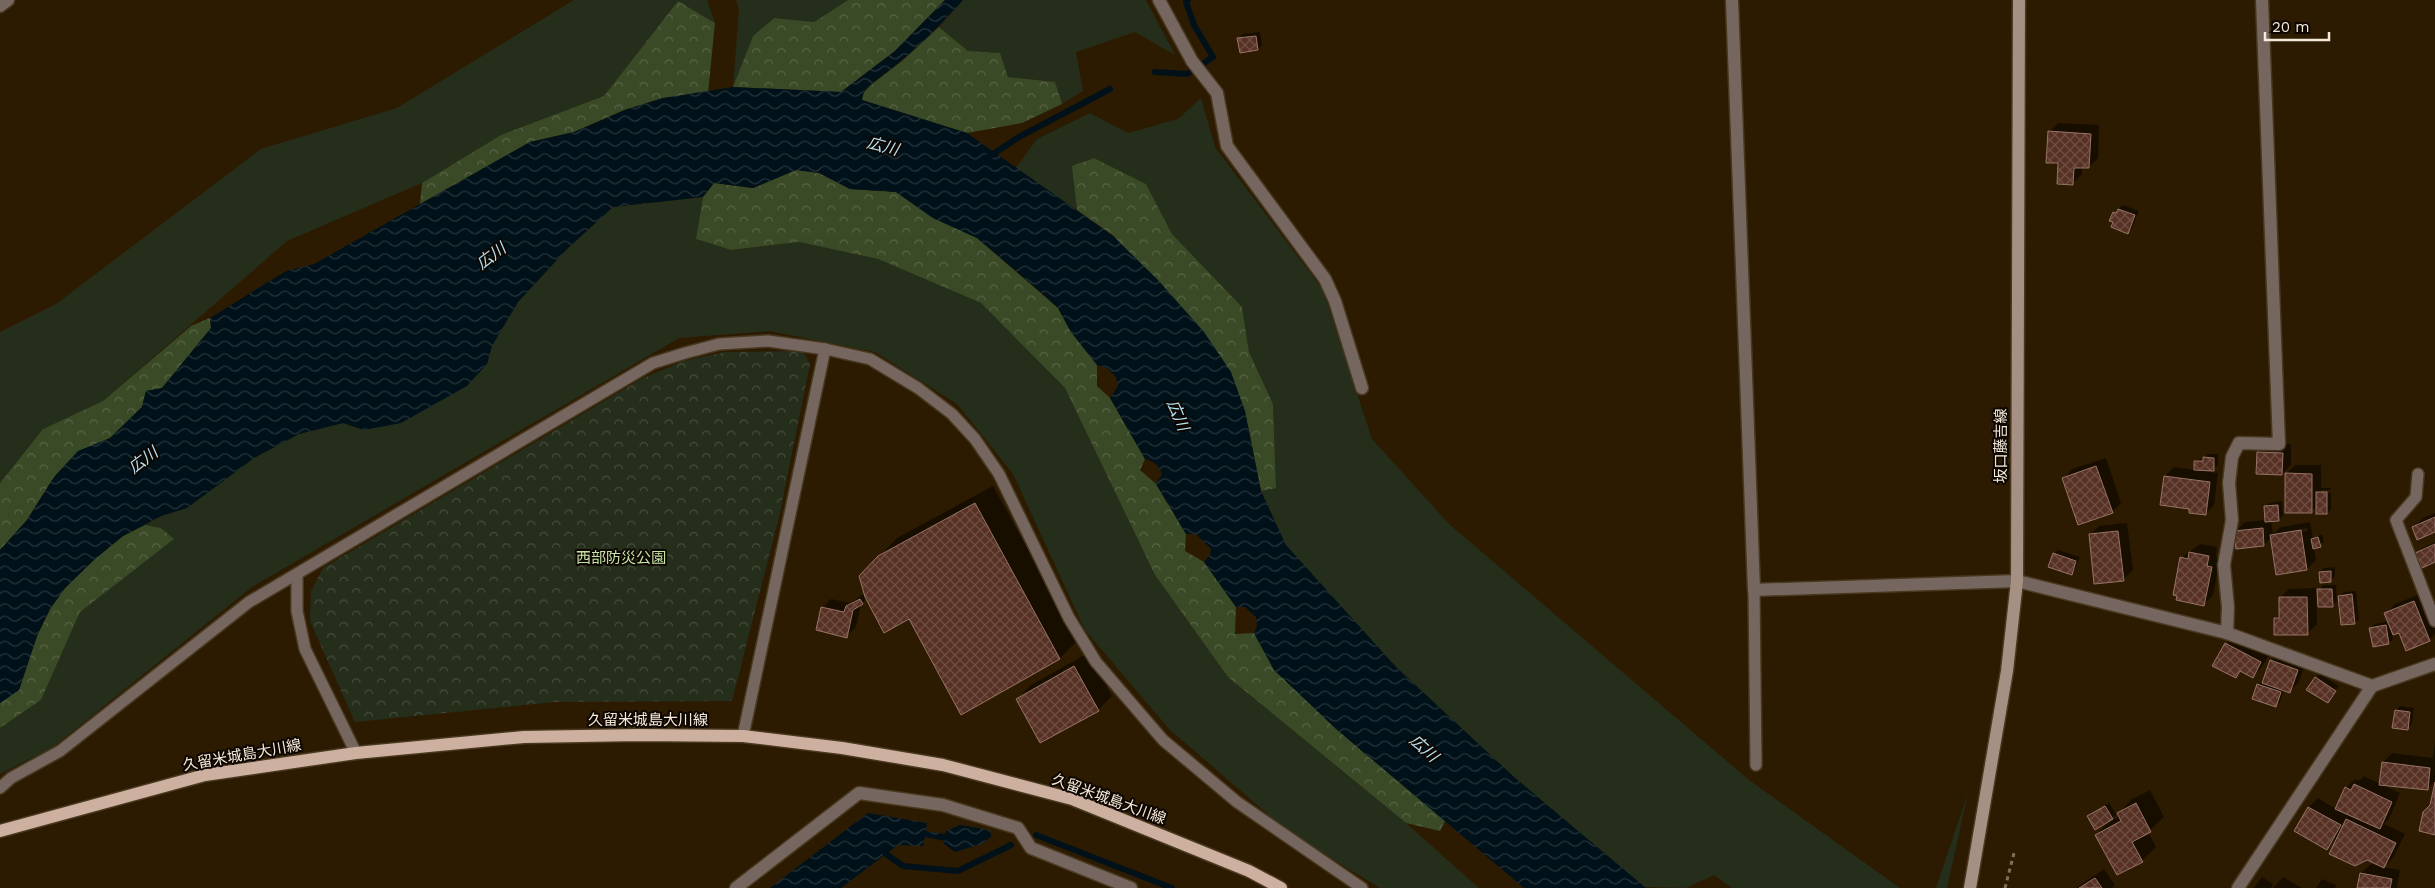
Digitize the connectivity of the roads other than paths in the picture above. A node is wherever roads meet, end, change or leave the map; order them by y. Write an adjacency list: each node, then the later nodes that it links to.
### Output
1 (8, 0): 6 (street)
2 (1159, 0): 8 (street)
3 (1732, 0): 12 (street)
4 (2019, 0): 11 (main road, 坂口藤吉線)
5 (2262, 0): 14 (street)
6 (0, 6)
7 (825, 348): 10 (lane); 17 (lane); 25 (lane)
8 (1362, 388)
9 (2418, 474): 13 (lane)
10 (297, 576): 18 (lane); 20 (lane)
11 (2017, 581): 12 (street); 14 (street); 26 (main road, 坂口藤吉線)
12 (1754, 590): 19 (lane)
13 (2435, 621)
14 (2227, 633): 16 (street)
15 (2435, 664): 16 (street)
16 (2372, 686): 27 (street)
17 (743, 736): 18 (main road, 久留米城島大川線); 24 (main road, 久留米城島大川線)
18 (356, 752): 21 (main road, 久留米城島大川線)
19 (1756, 765)
20 (0, 788)
21 (0, 831)
22 (736, 888): 23 (street)
23 (1131, 888)
24 (1281, 888)
25 (1362, 888)
26 (1970, 888)
27 (2238, 888)

